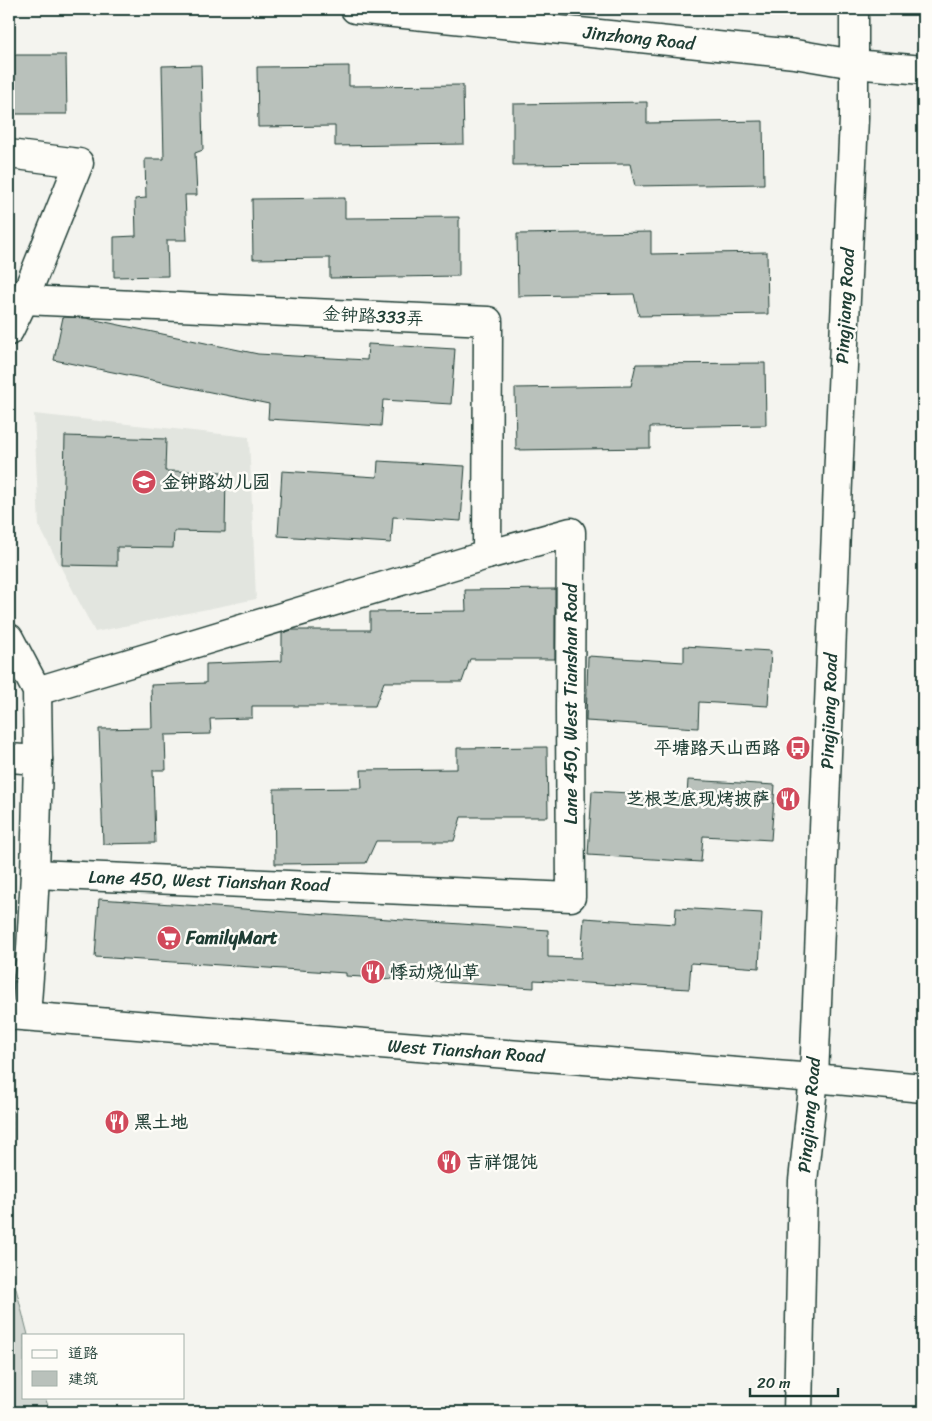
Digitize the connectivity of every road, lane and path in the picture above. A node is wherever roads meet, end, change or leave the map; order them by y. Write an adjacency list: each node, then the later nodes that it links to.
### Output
1 (355, 9): 3 (street, Jinzhong Road)
2 (854, 9): 4 (street, Pingjiang Road)
3 (404, 11): 4 (street, Jinzhong Road)
4 (854, 64): 5 (street, Jinzhong Road); 16 (street, Pingjiang Road)
5 (923, 70)
6 (9, 154): 7 (street)
7 (24, 300): 8 (street); 9 (street, 金钟路333弄)
8 (9, 331)
9 (487, 555): 11 (street, Lane 450, West Tianshan Road); 14 (street, Lane 450, West Tianshan Road)
10 (9, 638): 11 (street)
11 (37, 691): 13 (street)
12 (9, 758): 13 (street)
13 (38, 760): 14 (street)
14 (35, 874): 15 (street)
15 (17, 1016): 16 (street, West Tianshan Road)
16 (814, 1078): 17 (street, West Tianshan Road); 18 (street, Pingjiang Road)
17 (923, 1088)
18 (798, 1412)

